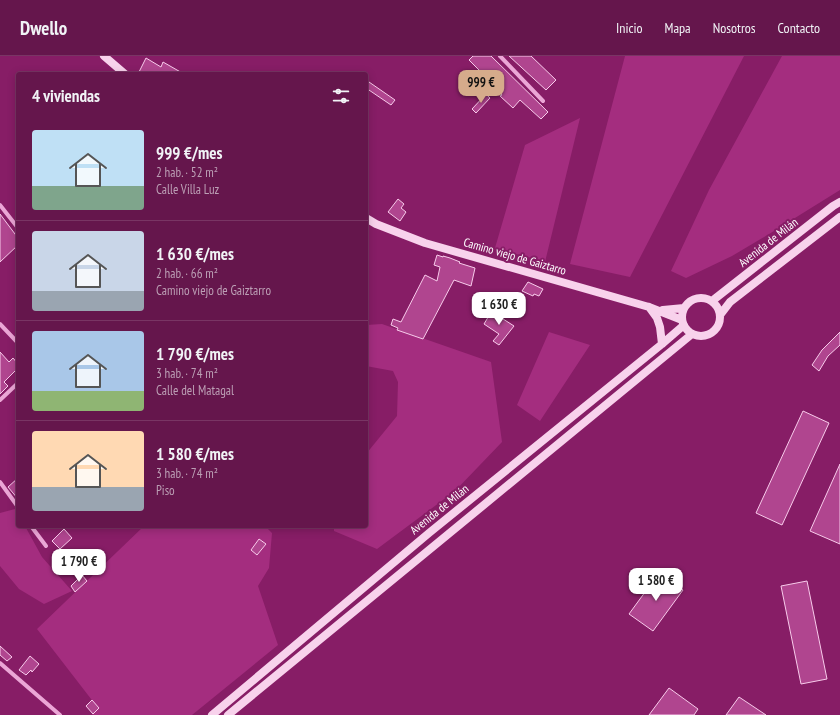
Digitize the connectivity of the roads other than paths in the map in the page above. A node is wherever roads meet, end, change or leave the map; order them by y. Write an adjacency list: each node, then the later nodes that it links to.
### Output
1 (104, 56): 3 (street)
2 (500, 56): 4 (street)
3 (123, 72)
4 (543, 101)
5 (840, 202): 10 (street, Avenida de Milán)
6 (0, 205): 9 (street)
7 (840, 217): 14 (street, Avenida de Milán)
8 (368, 219): 11 (street, Camino viejo de Gaiztarro)
9 (16, 225)
10 (712, 301): 12 (street); 14 (street)
11 (649, 306): 13 (street, Camino viejo de Gaiztarro); 19 (street)
12 (684, 308): 13 (street, Camino viejo de Gaiztarro); 15 (street)
13 (660, 310): 15 (street, Camino viejo de Gaiztarro)
14 (720, 315): 17 (street)
15 (683, 322): 17 (street); 19 (street, Avenida de Milán)
16 (0, 324): 18 (street)
17 (692, 334): 29 (street, Avenida de Milán)
18 (16, 341)
19 (662, 344): 28 (street, Avenida de Milán)
20 (16, 385): 21 (street)
21 (0, 400)
22 (0, 482): 23 (street)
23 (16, 504)
24 (32, 528): 25 (street)
25 (46, 546)
26 (0, 663): 27 (street)
27 (60, 715)
28 (212, 715)
29 (228, 715)

